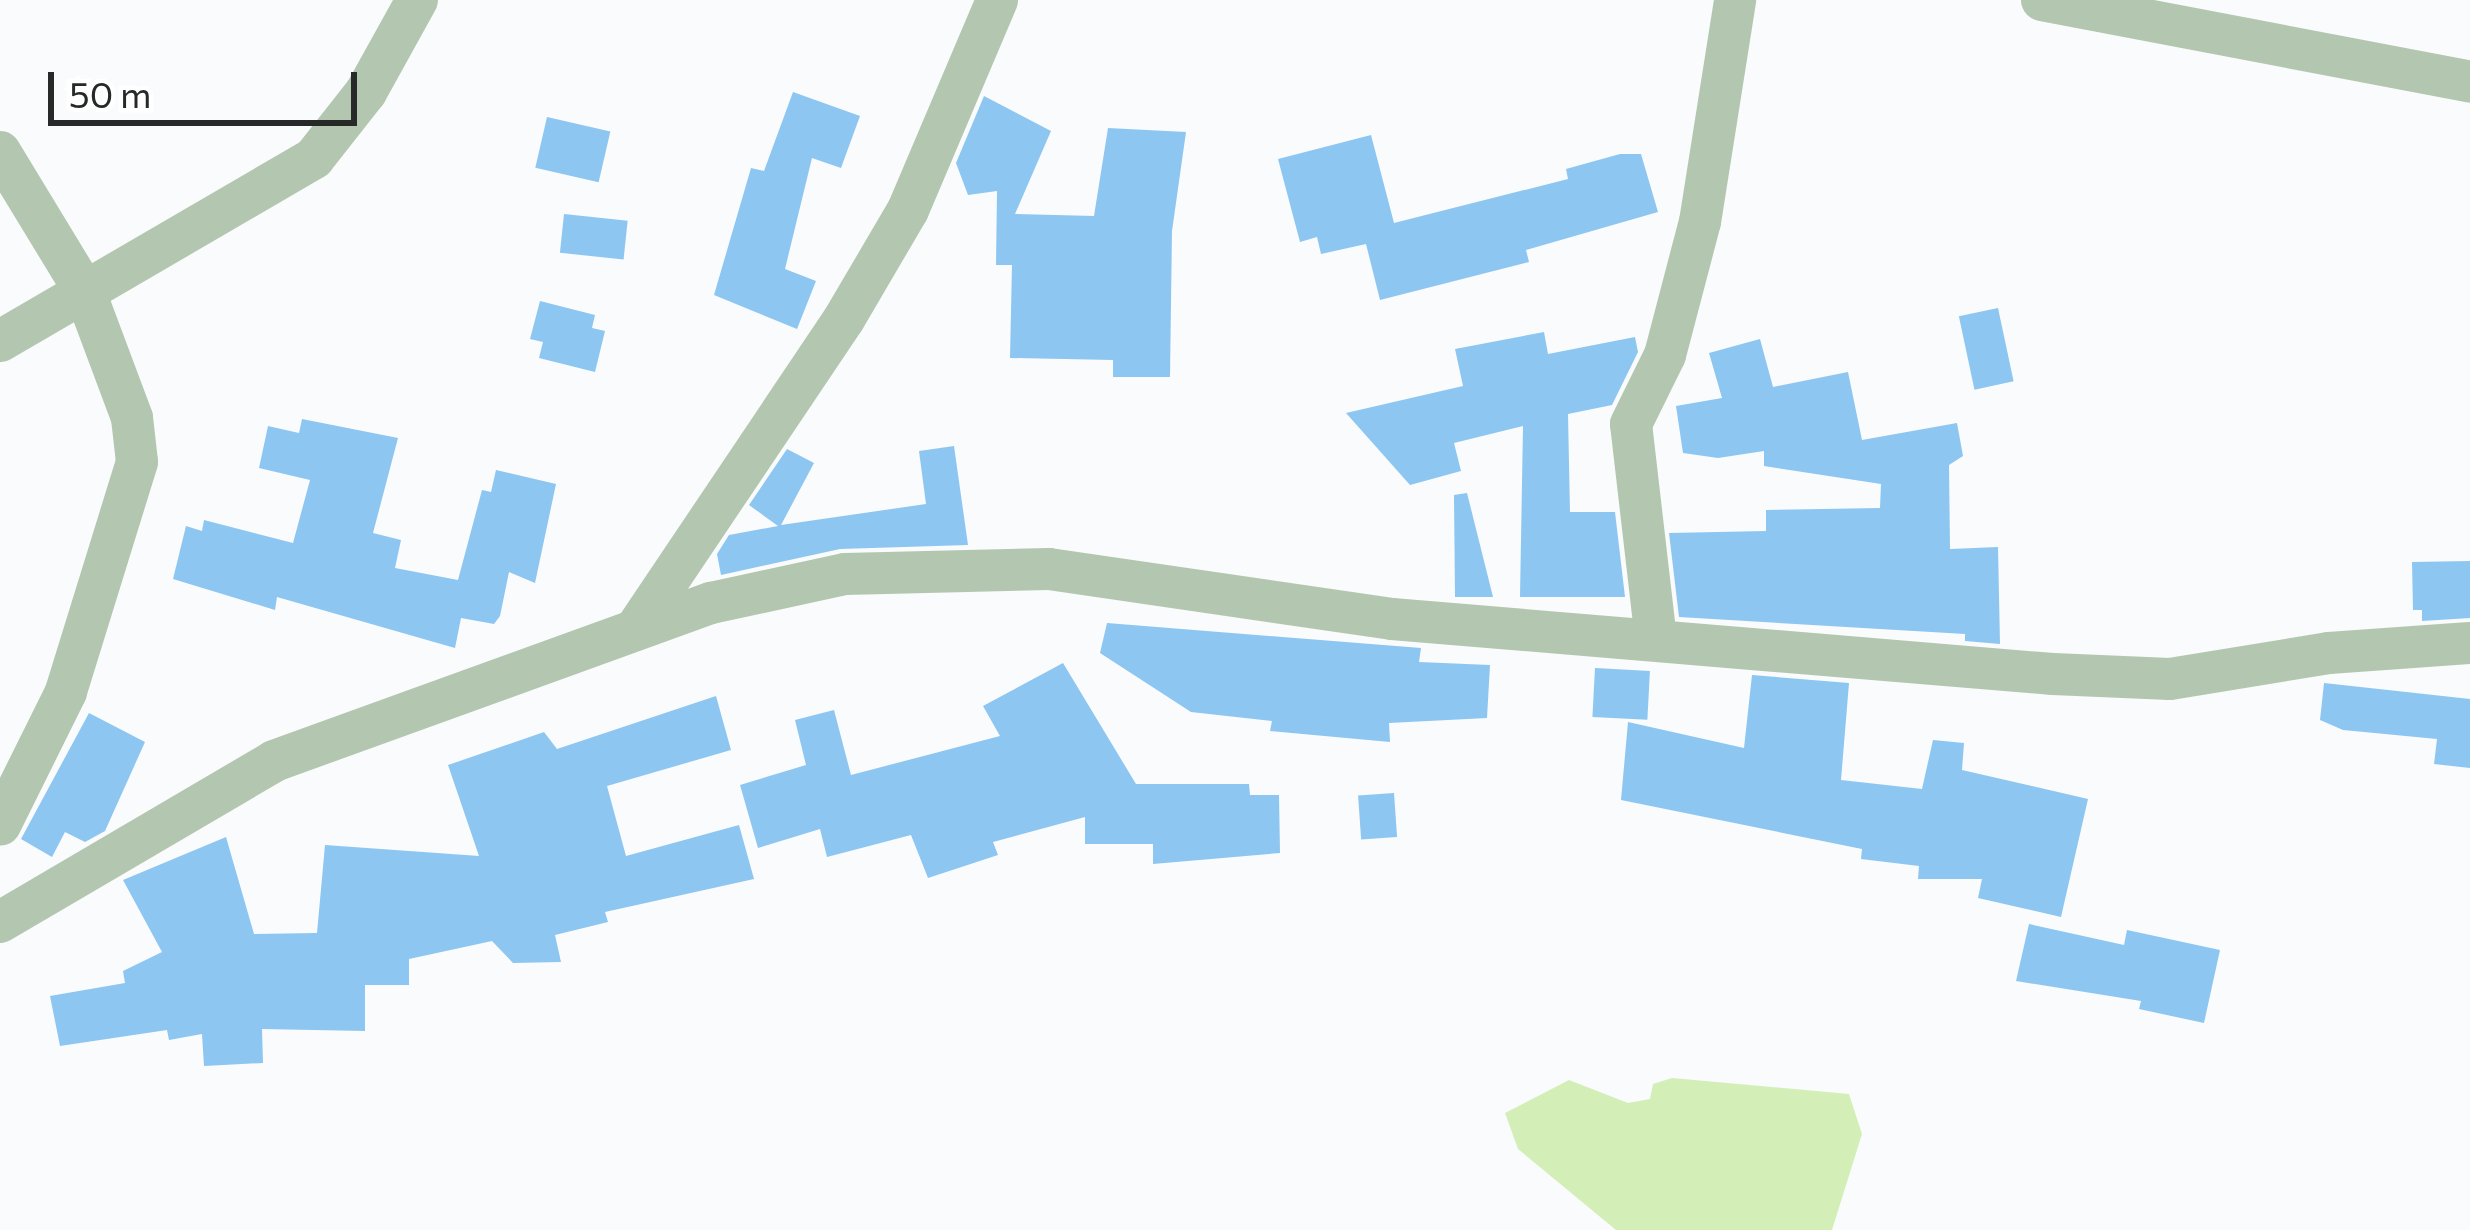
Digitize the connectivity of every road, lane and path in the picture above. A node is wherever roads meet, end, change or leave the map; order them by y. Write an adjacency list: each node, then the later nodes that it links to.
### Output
1 (417, 0): 7 (street)
2 (1735, 0): 10 (street)
3 (2042, 0): 5 (street)
4 (981, 7): 9 (street)
5 (2470, 82)
6 (0, 152): 7 (street)
7 (85, 292): 8 (street); 12 (street)
8 (0, 341)
9 (634, 630): 10 (street); 13 (street)
10 (1656, 640): 11 (street)
11 (2470, 643)
12 (0, 825)
13 (0, 922)

